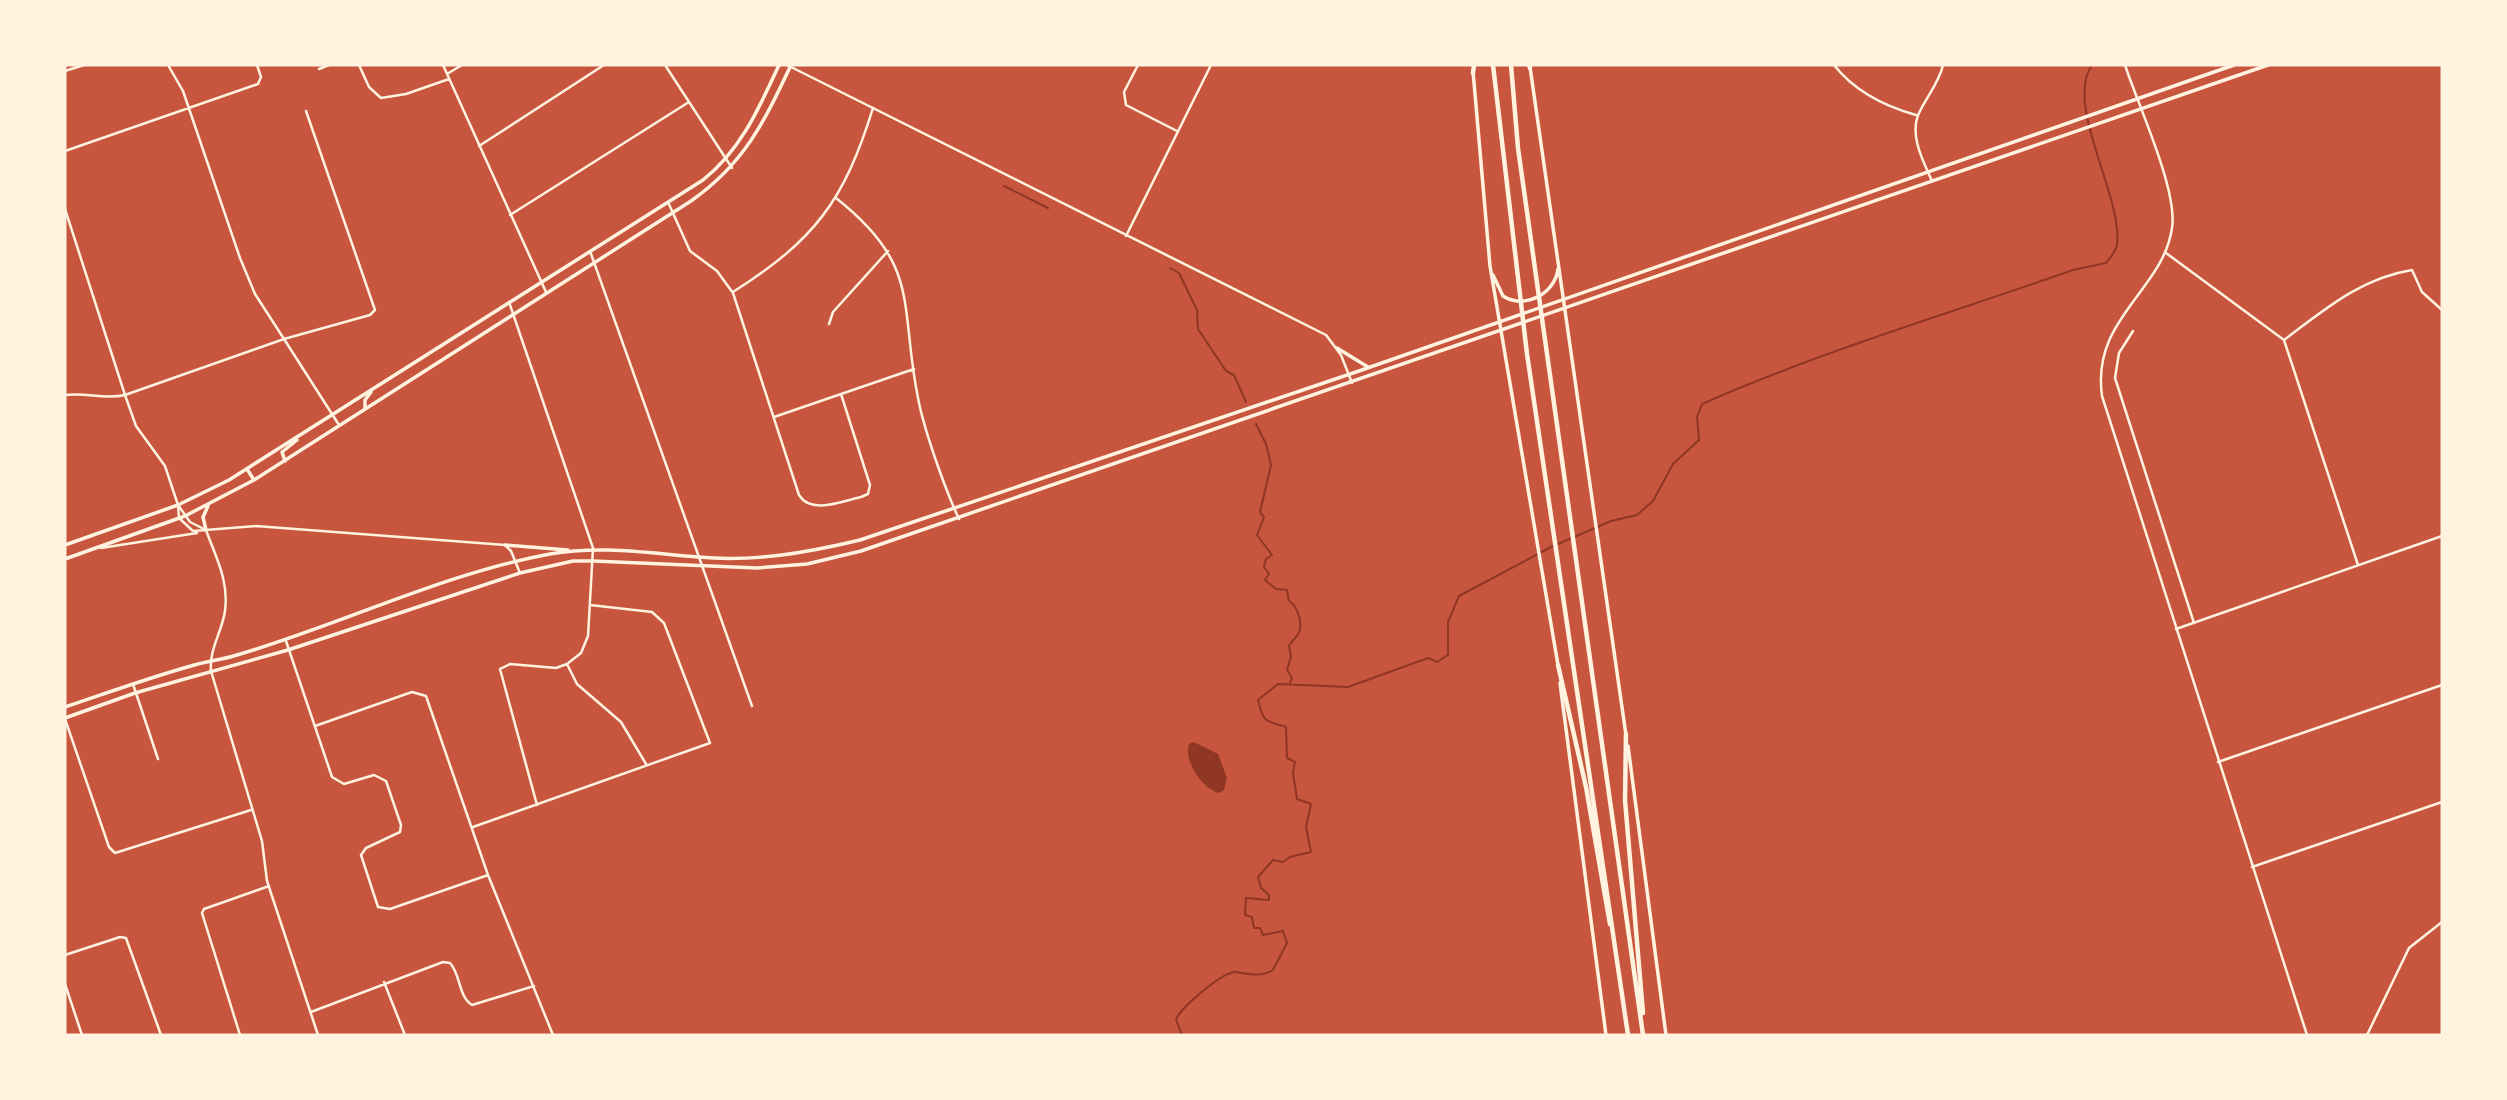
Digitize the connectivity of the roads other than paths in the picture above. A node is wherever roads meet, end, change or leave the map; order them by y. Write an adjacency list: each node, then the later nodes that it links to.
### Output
1 (84, 65): 24 (street)
2 (168, 65): 30 (street)
3 (257, 65): 30 (street)
4 (329, 65): 23 (street)
5 (359, 65): 27 (street)
6 (443, 65): 26 (street)
7 (462, 65): 26 (street)
8 (604, 65): 36 (street)
9 (665, 65): 29 (street)
10 (779, 65): 38 (main road)
11 (789, 65): 31 (street); 39 (main road)
12 (1138, 65): 35 (street)
13 (1211, 65): 35 (street)
14 (1473, 65): 25 (highway)
15 (1493, 65): 147 (highway)
16 (1511, 65): 161 (highway)
17 (1834, 65): 34 (street)
18 (1943, 65): 34 (street)
19 (2125, 65): 28 (street)
20 (2234, 65): 28 (main road)
21 (2268, 65): 32 (main road)
22 (1530, 66): 59 (main road)
23 (319, 69)
24 (65, 71)
25 (1473, 73): 60 (main road)
26 (447, 74): 27 (street)
27 (449, 79): 36 (street)
28 (2136, 98): 32 (street); 40 (main road)
29 (689, 103): 38 (street); 47 (street)
30 (189, 108): 37 (street); 75 (street)
31 (873, 108): 42 (street); 51 (street)
32 (2141, 110): 41 (main road); 57 (street)
33 (306, 111): 75 (street)
34 (1917, 116): 40 (street)
35 (1178, 132): 51 (street)
36 (479, 146): 47 (street)
37 (65, 151)
38 (726, 159): 39 (street); 43 (main road)
39 (732, 168): 46 (main road)
40 (1927, 171): 41 (street); 44 (main road)
41 (1932, 181): 48 (main road)
42 (836, 198): 56 (street); 63 (street)
43 (668, 202): 46 (street); 55 (main road)
44 (1829, 207): 48 (main road); 49 (main road); 50 (main road)
45 (65, 209): 87 (street)
46 (673, 213): 58 (main road); 63 (street)
47 (510, 215): 61 (street)
48 (1836, 216): 49 (main road)
49 (1826, 220): 53 (main road)
50 (1751, 233): 52 (main road); 53 (main road)
51 (1126, 236): 77 (street)
52 (1744, 236): 54 (main road); 64 (main road)
53 (1755, 244): 54 (main road)
54 (1747, 247): 66 (main road)
55 (590, 251): 58 (street); 61 (main road)
56 (888, 251): 71 (street); 81 (street)
57 (2166, 253): 76 (street); 121 (street)
58 (596, 262): 62 (main road); 112 (street)
59 (1559, 264): 60 (main road); 64 (main road)
60 (1490, 266): 70 (main road)
61 (541, 282): 62 (street); 65 (main road)
62 (546, 292): 68 (main road)
63 (733, 293): 90 (street)
64 (1564, 298): 66 (main road); 70 (main road)
65 (509, 302): 68 (street); 69 (main road)
66 (1567, 309): 74 (main road); 135 (main road)
67 (2442, 310): 76 (street)
68 (513, 313): 72 (main road); 110 (street)
69 (481, 321): 72 (main road); 84 (main road)
70 (1499, 321): 74 (main road); 78 (main road)
71 (829, 324)
72 (487, 330): 88 (main road)
73 (2133, 331): 120 (street)
74 (1500, 332): 79 (main road); 126 (main road)
75 (284, 340): 87 (street); 89 (street)
76 (2284, 340): 116 (street)
77 (1337, 348): 80 (main road); 82 (street)
78 (1418, 349): 79 (main road); 80 (main road)
79 (1421, 359): 83 (main road)
80 (1368, 367): 82 (main road)
81 (915, 368): 85 (street); 100 (street)
82 (1348, 374): 83 (street); 93 (main road)
83 (1352, 383): 94 (main road)
84 (372, 391): 88 (main road); 89 (main road)
85 (841, 394): 90 (street); 90 (street)
86 (65, 395): 87 (street)
87 (125, 395): 99 (street)
88 (365, 408): 91 (main road)
89 (333, 416): 91 (street); 92 (main road)
90 (774, 416)
91 (339, 425): 95 (main road)
92 (299, 437): 95 (main road); 96 (main road)
93 (1162, 438): 94 (main road); 100 (main road)
94 (1166, 447): 103 (main road)
95 (285, 461): 97 (main road)
96 (247, 469): 97 (main road); 99 (main road)
97 (254, 480): 98 (main road)
98 (213, 501): 101 (main road); 104 (main road)
99 (178, 505): 101 (street); 102 (street); 107 (main road)
100 (954, 509): 103 (street); 112 (main road)
101 (185, 516): 102 (main road); 104 (street)
102 (179, 518): 105 (street); 109 (main road)
103 (959, 519): 117 (main road)
104 (206, 530): 105 (street); 108 (street); 124 (street)
105 (197, 533): 109 (street)
106 (2442, 536): 116 (street)
107 (65, 545)
108 (505, 545): 111 (main road); 115 (street)
109 (98, 548): 113 (main road)
110 (593, 548): 111 (main road); 112 (main road); 114 (street)
111 (578, 550): 115 (main road)
112 (698, 557): 117 (street)
113 (65, 559)
114 (593, 561): 117 (main road); 118 (main road); 119 (street)
115 (516, 562): 118 (street); 122 (main road)
116 (2358, 565): 120 (street)
117 (704, 567): 131 (street)
118 (520, 573): 123 (main road)
119 (590, 605): 125 (street); 138 (street)
120 (2193, 623): 121 (street)
121 (2176, 629): 137 (street)
122 (285, 638): 123 (street); 124 (main road)
123 (288, 650): 127 (main road); 134 (street)
124 (210, 661): 127 (street); 128 (main road)
125 (567, 664): 138 (street); 140 (street)
126 (1558, 665): 147 (highway); 159 (main road)
127 (211, 671): 130 (main road); 141 (street)
128 (133, 684): 130 (street); 132 (main road)
129 (2442, 685): 137 (street)
130 (135, 693): 133 (main road); 136 (street)
131 (752, 706)
132 (65, 707)
133 (65, 719): 141 (street)
134 (315, 726): 142 (street); 144 (street)
135 (1626, 734): 161 (highway); 162 (main road)
136 (158, 760)
137 (2218, 762): 143 (street)
138 (647, 766): 140 (street)
139 (2442, 802): 143 (street)
140 (537, 805): 142 (street)
141 (252, 810): 145 (street)
142 (472, 827): 144 (street)
143 (2252, 867): 163 (street)
144 (488, 875): 151 (street)
145 (269, 886): 152 (street); 155 (street)
146 (2442, 922): 164 (street)
147 (1614, 938): 160 (highway)
148 (65, 956): 154 (street)
149 (384, 982): 151 (street); 152 (street); 157 (street)
150 (65, 984): 153 (street)
151 (534, 986): 158 (street)
152 (311, 1012): 156 (street)
153 (82, 1035)
154 (161, 1035)
155 (240, 1035)
156 (318, 1035)
157 (405, 1035)
158 (553, 1035)
159 (1606, 1035)
160 (1628, 1035)
161 (1644, 1035)
162 (1666, 1035)
163 (2307, 1035)
164 (2367, 1035)

